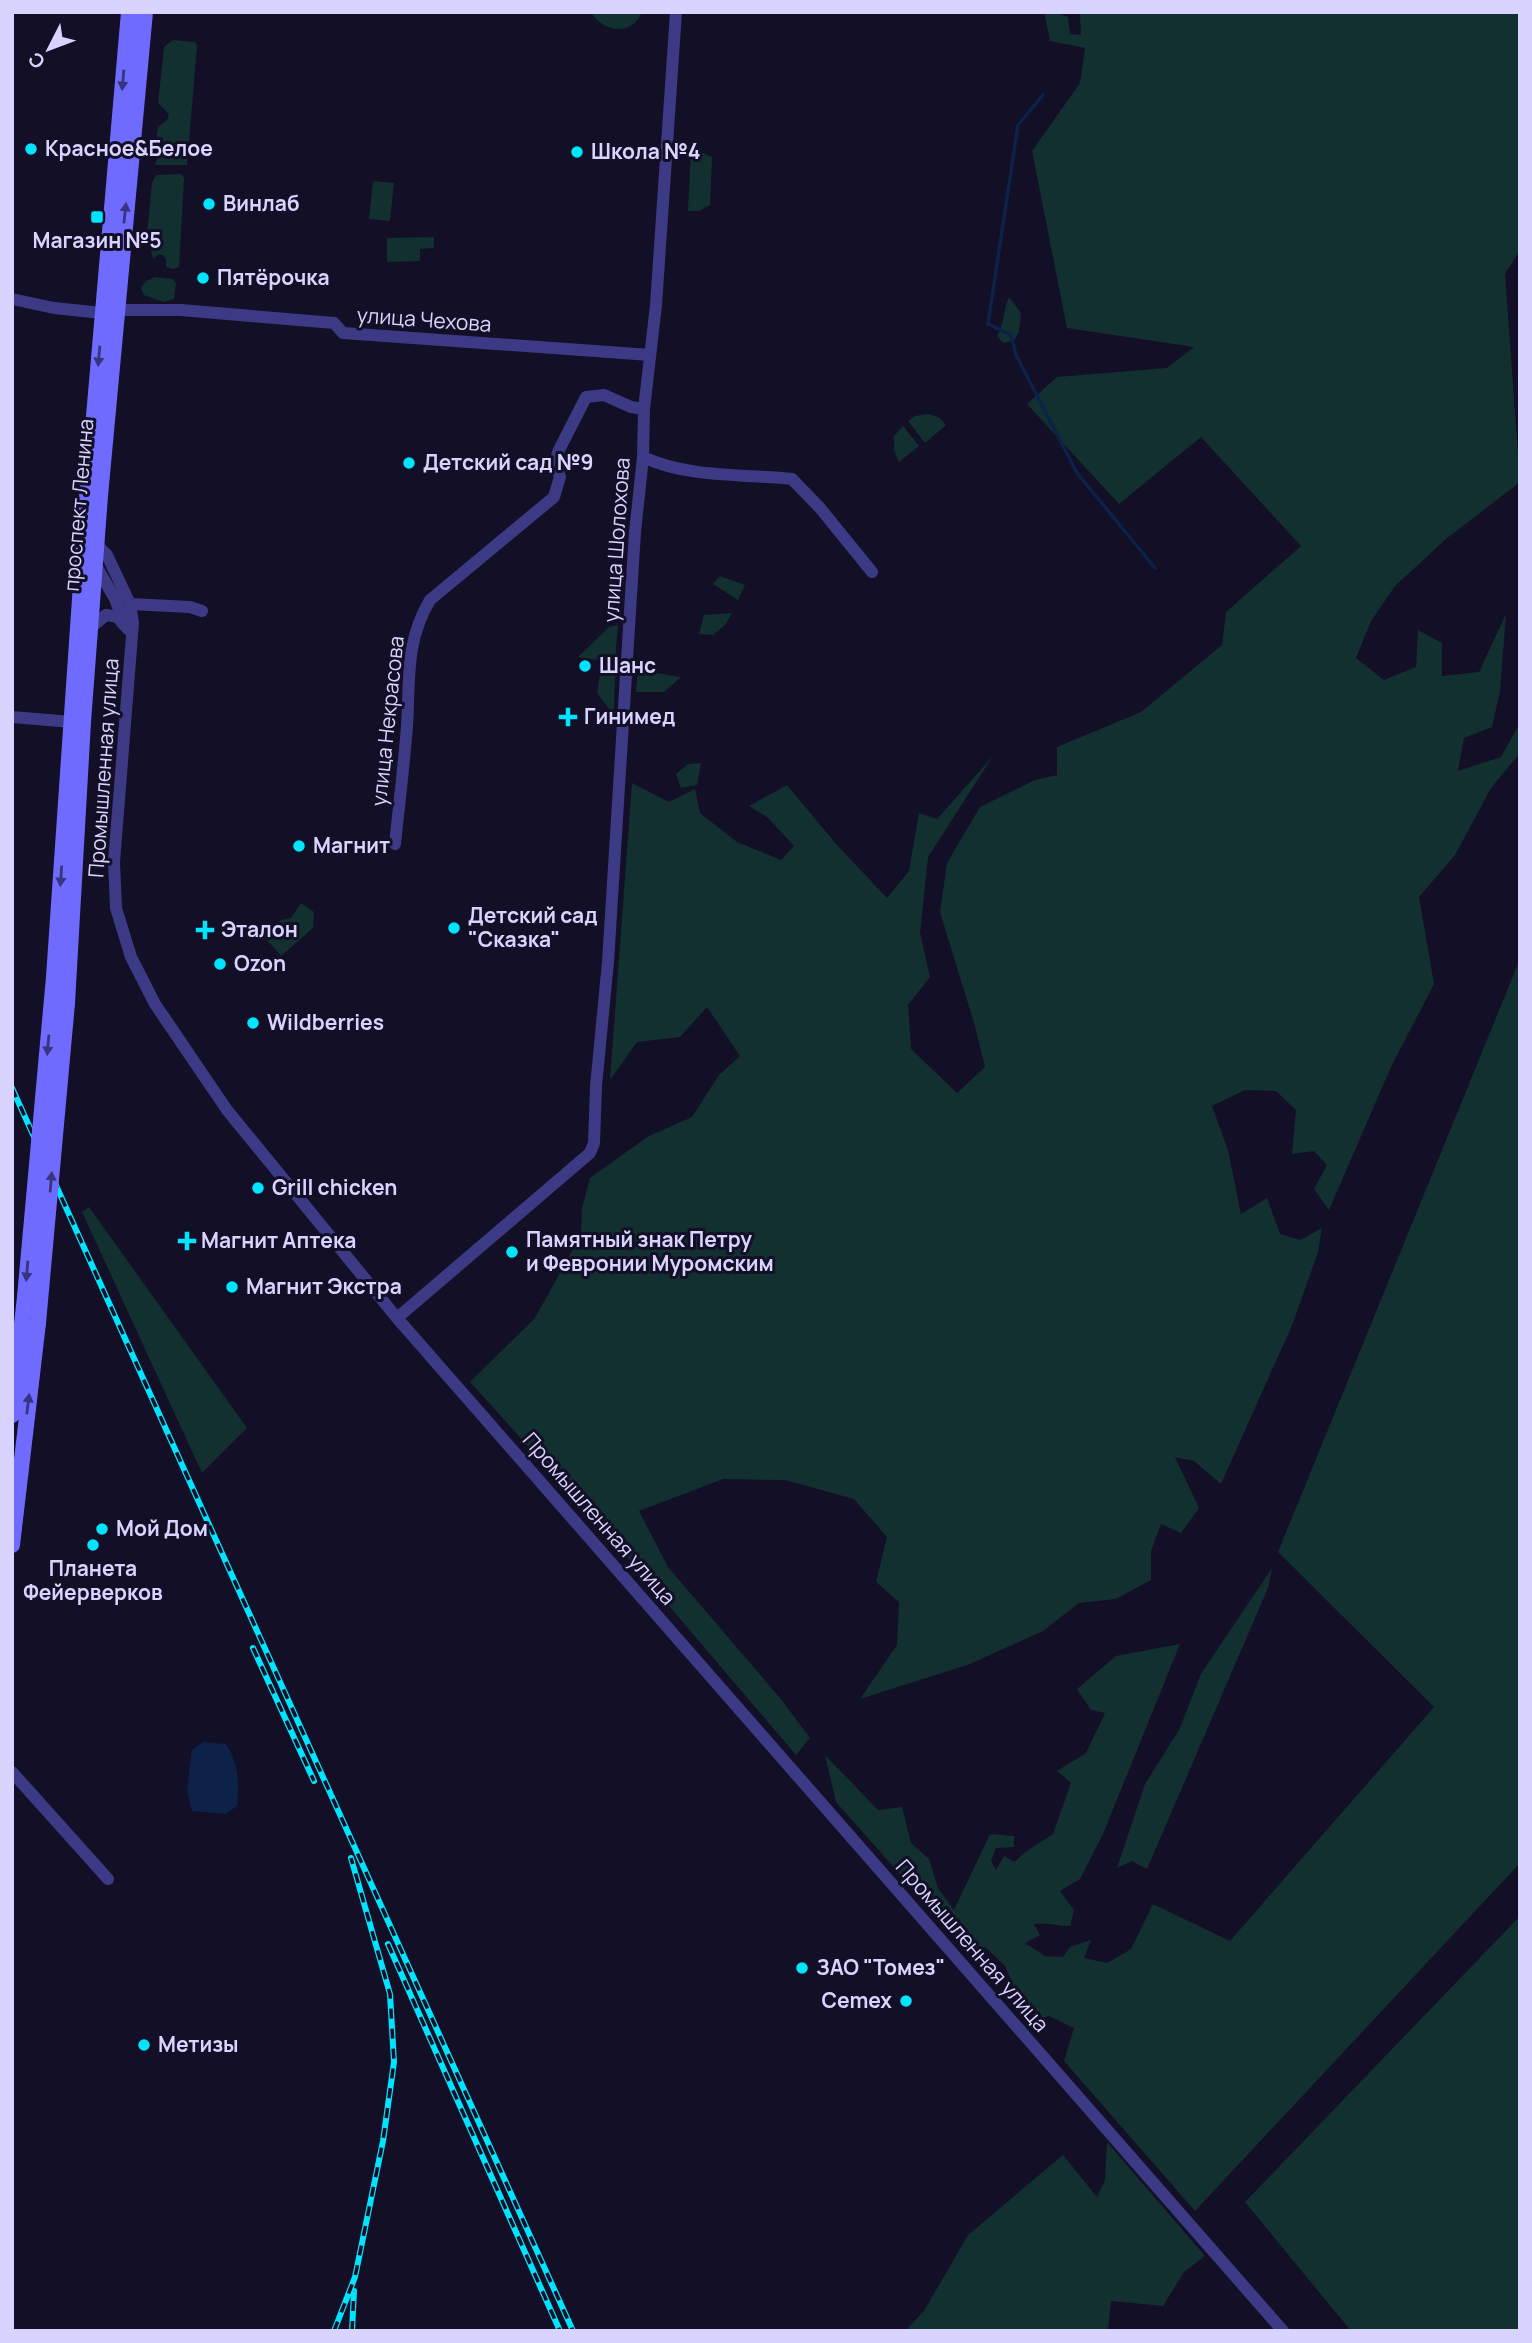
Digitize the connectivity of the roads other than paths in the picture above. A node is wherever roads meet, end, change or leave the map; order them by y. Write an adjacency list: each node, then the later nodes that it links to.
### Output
1 (130, 12): 5 (main road, проспект Ленина, one-way to 5)
2 (145, 12): 5 (main road, проспект Ленина, one-way to 2)
3 (676, 12): 6 (street, улица Шолохова)
4 (12, 301): 5 (street, улица Чехова)
5 (109, 312): 6 (street, улица Чехова); 9 (main road, проспект Ленина)
6 (650, 355): 7 (street, улица Шолохова)
7 (644, 410): 8 (street, улица Шолохова); 17 (street, улица Некрасова)
8 (643, 457): 10 (street); 18 (street, улица Шолохова)
9 (92, 553): 11 (street, Промышленная улица); 13 (main road, проспект Ленина); 14 (street, Промышленная улица); 16 (main road, проспект Ленина)
10 (872, 572)
11 (130, 604): 12 (street); 14 (street, Промышленная улица)
12 (202, 611)
13 (90, 628): 14 (street); 20 (main road, проспект Ленина, one-way to 13, bridge)
14 (128, 629): 18 (street, Промышленная улица)
15 (12, 717): 16 (street)
16 (72, 722): 19 (main road, проспект Ленина, one-way to 19, bridge)
17 (396, 844)
18 (397, 1318): 23 (street, Промышленная улица)
19 (12, 1415)
20 (12, 1545)
21 (12, 1772): 22 (street)
22 (108, 1879)
23 (1283, 2331)

